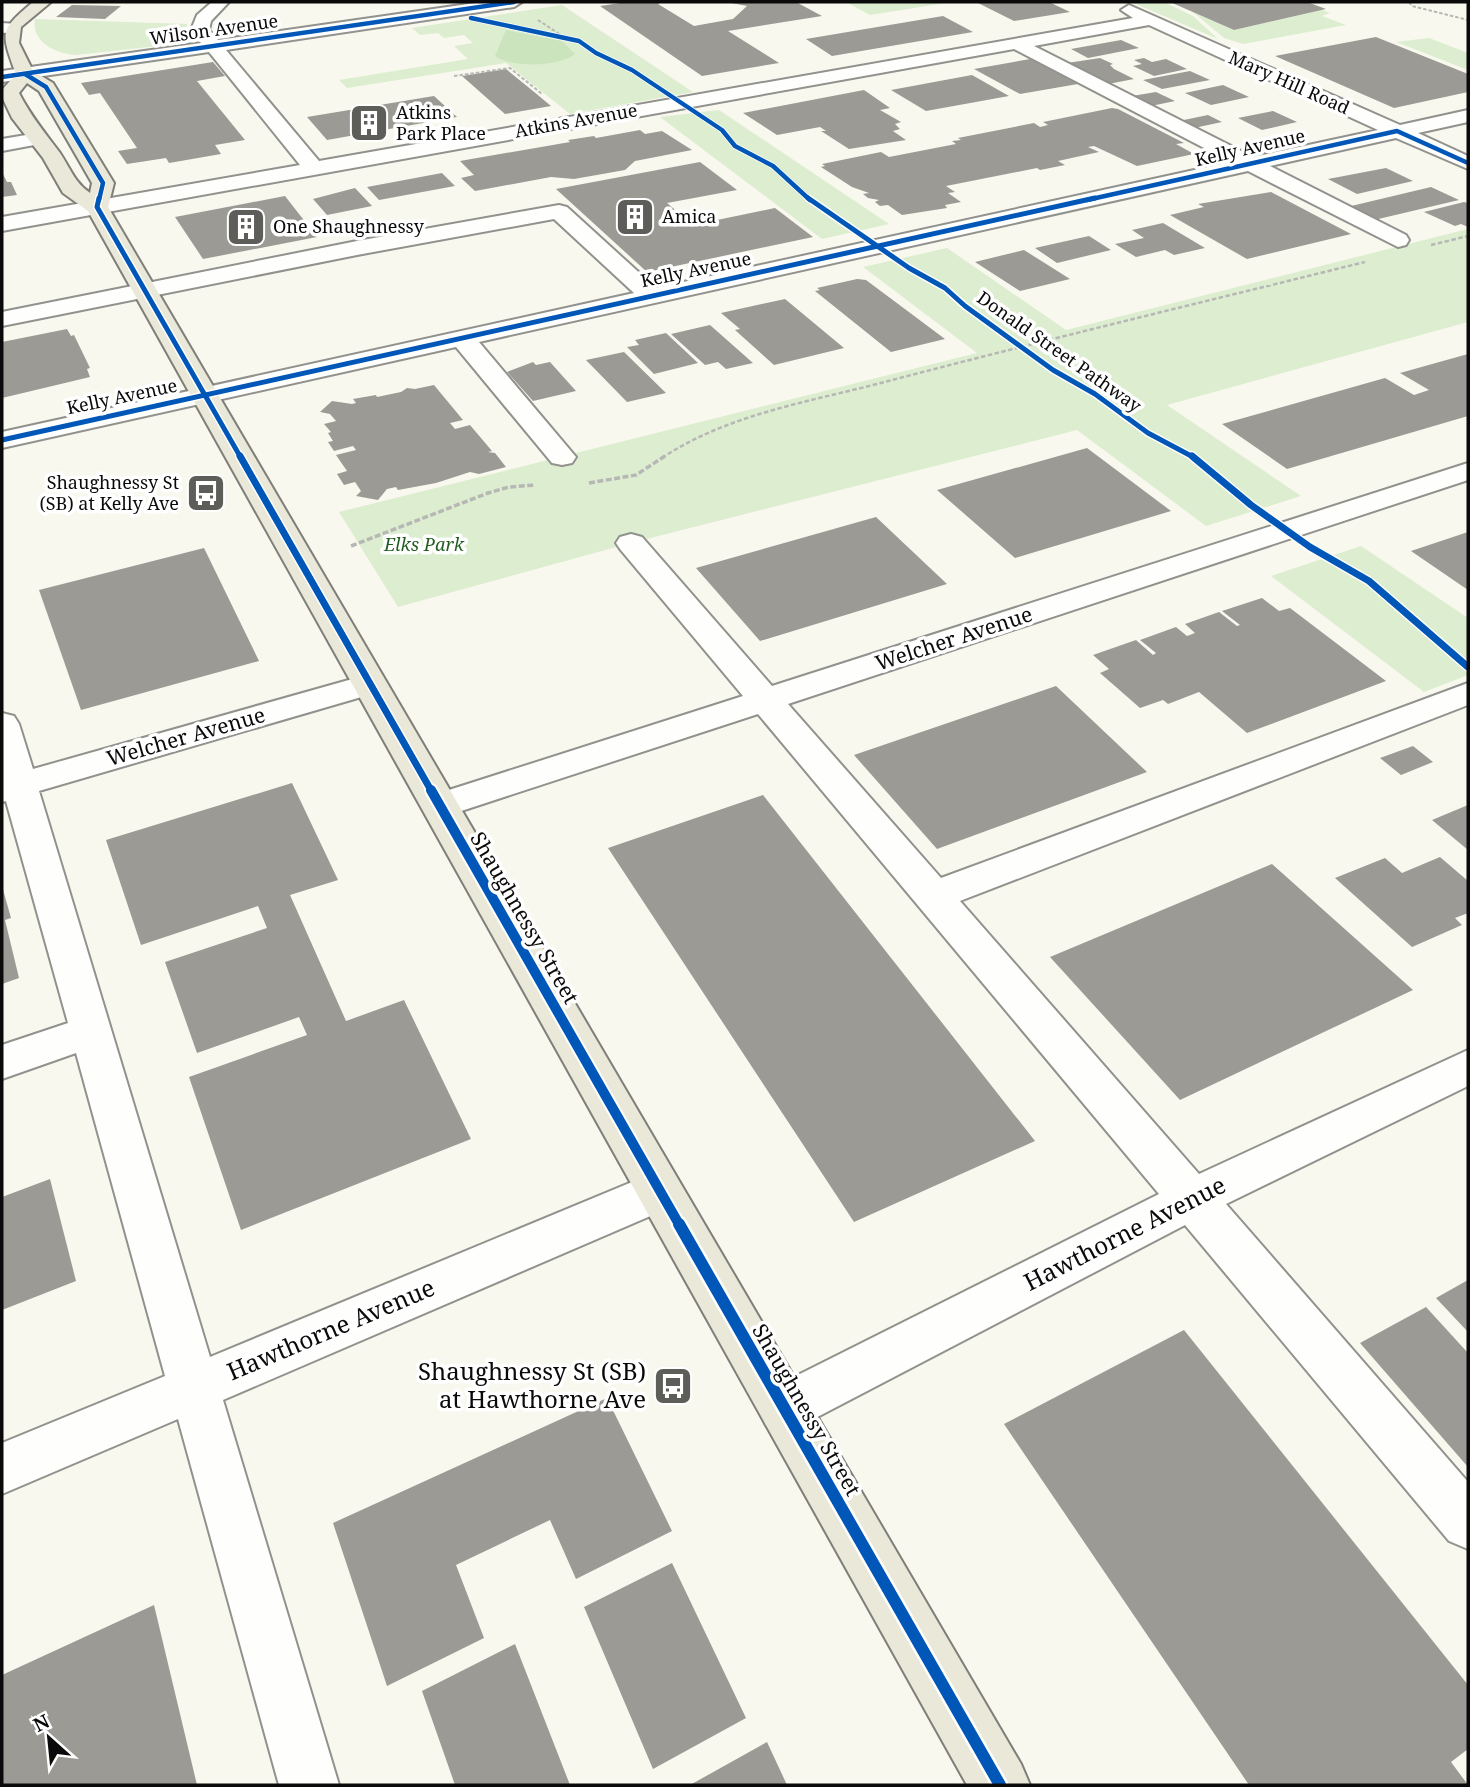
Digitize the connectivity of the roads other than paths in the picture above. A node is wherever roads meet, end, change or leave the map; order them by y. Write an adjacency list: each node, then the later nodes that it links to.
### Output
1 (43, 2): 7 (main road)
2 (221, 2): 9 (street)
3 (514, 2): 5 (street, Wilson Avenue)
4 (1111, 2): 6 (street, Mary Hill Road)
5 (462, 5): 9 (street, Wilson Avenue)
6 (1150, 20): 8 (street, Atkins Avenue); 13 (street, Mary Hill Road)
7 (6, 28): 10 (main road)
8 (1017, 44): 17 (street); 18 (street, Atkins Avenue)
9 (213, 46): 10 (street, Wilson Avenue); 18 (street)
10 (25, 74): 11 (street, Wilson Avenue); 14 (main road, Shaughnessy Street); 19 (main road)
11 (2, 78)
12 (1468, 116): 13 (street, Kelly Avenue)
13 (1397, 131): 16 (street, Mary Hill Road); 17 (street, Kelly Avenue)
14 (38, 139): 15 (street); 19 (main road, Shaughnessy Street)
15 (2, 145)
16 (1468, 163)
17 (1250, 164): 21 (street); 23 (street, Kelly Avenue)
18 (314, 168): 19 (street, Atkins Avenue)
19 (97, 207): 20 (street, Atkins Avenue); 22 (main road, Shaughnessy Street)
20 (2, 224)
21 (1398, 240)
22 (145, 289): 23 (street); 24 (street); 26 (main road, Shaughnessy Street)
23 (651, 296): 25 (street, Kelly Avenue)
24 (2, 319)
25 (462, 338): 26 (street, Kelly Avenue); 28 (street)
26 (206, 395): 27 (street, Kelly Avenue); 31 (main road, Shaughnessy Street)
27 (2, 440)
28 (562, 457)
29 (1468, 471): 33 (street, Welcher Avenue)
30 (631, 543): 33 (street)
31 (370, 684): 35 (street, Welcher Avenue); 36 (main road, Shaughnessy Street)
32 (1468, 693): 37 (street)
33 (766, 701): 36 (street, Welcher Avenue); 37 (street)
34 (2, 724): 35 (street)
35 (10, 788): 38 (street)
36 (440, 806): 41 (main road, Shaughnessy Street)
37 (933, 896): 42 (street)
38 (89, 1031): 39 (street); 43 (street)
39 (2, 1062)
40 (1468, 1067): 42 (street, Hawthorne Avenue)
41 (660, 1191): 43 (street, Hawthorne Avenue); 44 (main road, Shaughnessy Street)
42 (1192, 1199): 44 (street, Hawthorne Avenue); 46 (street)
43 (194, 1388): 45 (street, Hawthorne Avenue); 47 (street)
44 (784, 1408): 48 (main road, Shaughnessy Street)
45 (2, 1469)
46 (1468, 1522)
47 (309, 1785)
48 (1000, 1785)

